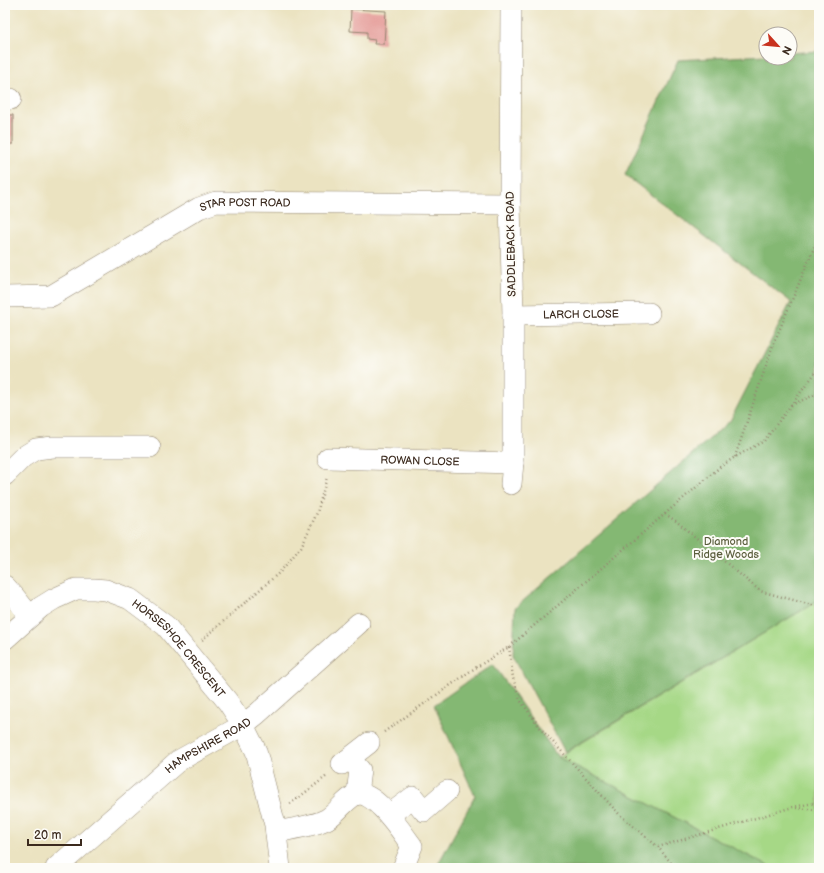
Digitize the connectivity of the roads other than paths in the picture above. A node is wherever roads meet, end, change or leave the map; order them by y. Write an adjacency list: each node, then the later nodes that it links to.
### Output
1 (511, 5): 2 (street, SADDLEBACK ROAD)
2 (510, 204): 3 (street, STAR POST ROAD); 5 (street, SADDLEBACK ROAD)
3 (5, 297)
4 (649, 313): 5 (street, LARCH CLOSE)
5 (513, 315): 8 (street, SADDLEBACK ROAD)
6 (150, 447): 9 (street)
7 (328, 458): 8 (street, ROWAN CLOSE)
8 (513, 463): 10 (street, SADDLEBACK ROAD)
9 (5, 475)
10 (511, 484)
11 (5, 586): 12 (street)
12 (30, 616): 14 (street, HORSESHOE CRESCENT); 15 (street, HORSESHOE CRESCENT)
13 (359, 623): 15 (street, HAMPSHIRE ROAD)
14 (5, 638)
15 (243, 725): 20 (street, HORSESHOE CRESCENT); 21 (street, HAMPSHIRE ROAD)
16 (369, 743): 18 (street)
17 (447, 790): 19 (street)
18 (357, 794): 19 (street); 20 (street)
19 (391, 819): 23 (street)
20 (276, 832): 22 (street, HORSESHOE CRESCENT)
21 (56, 868)
22 (280, 868)
23 (403, 868)

